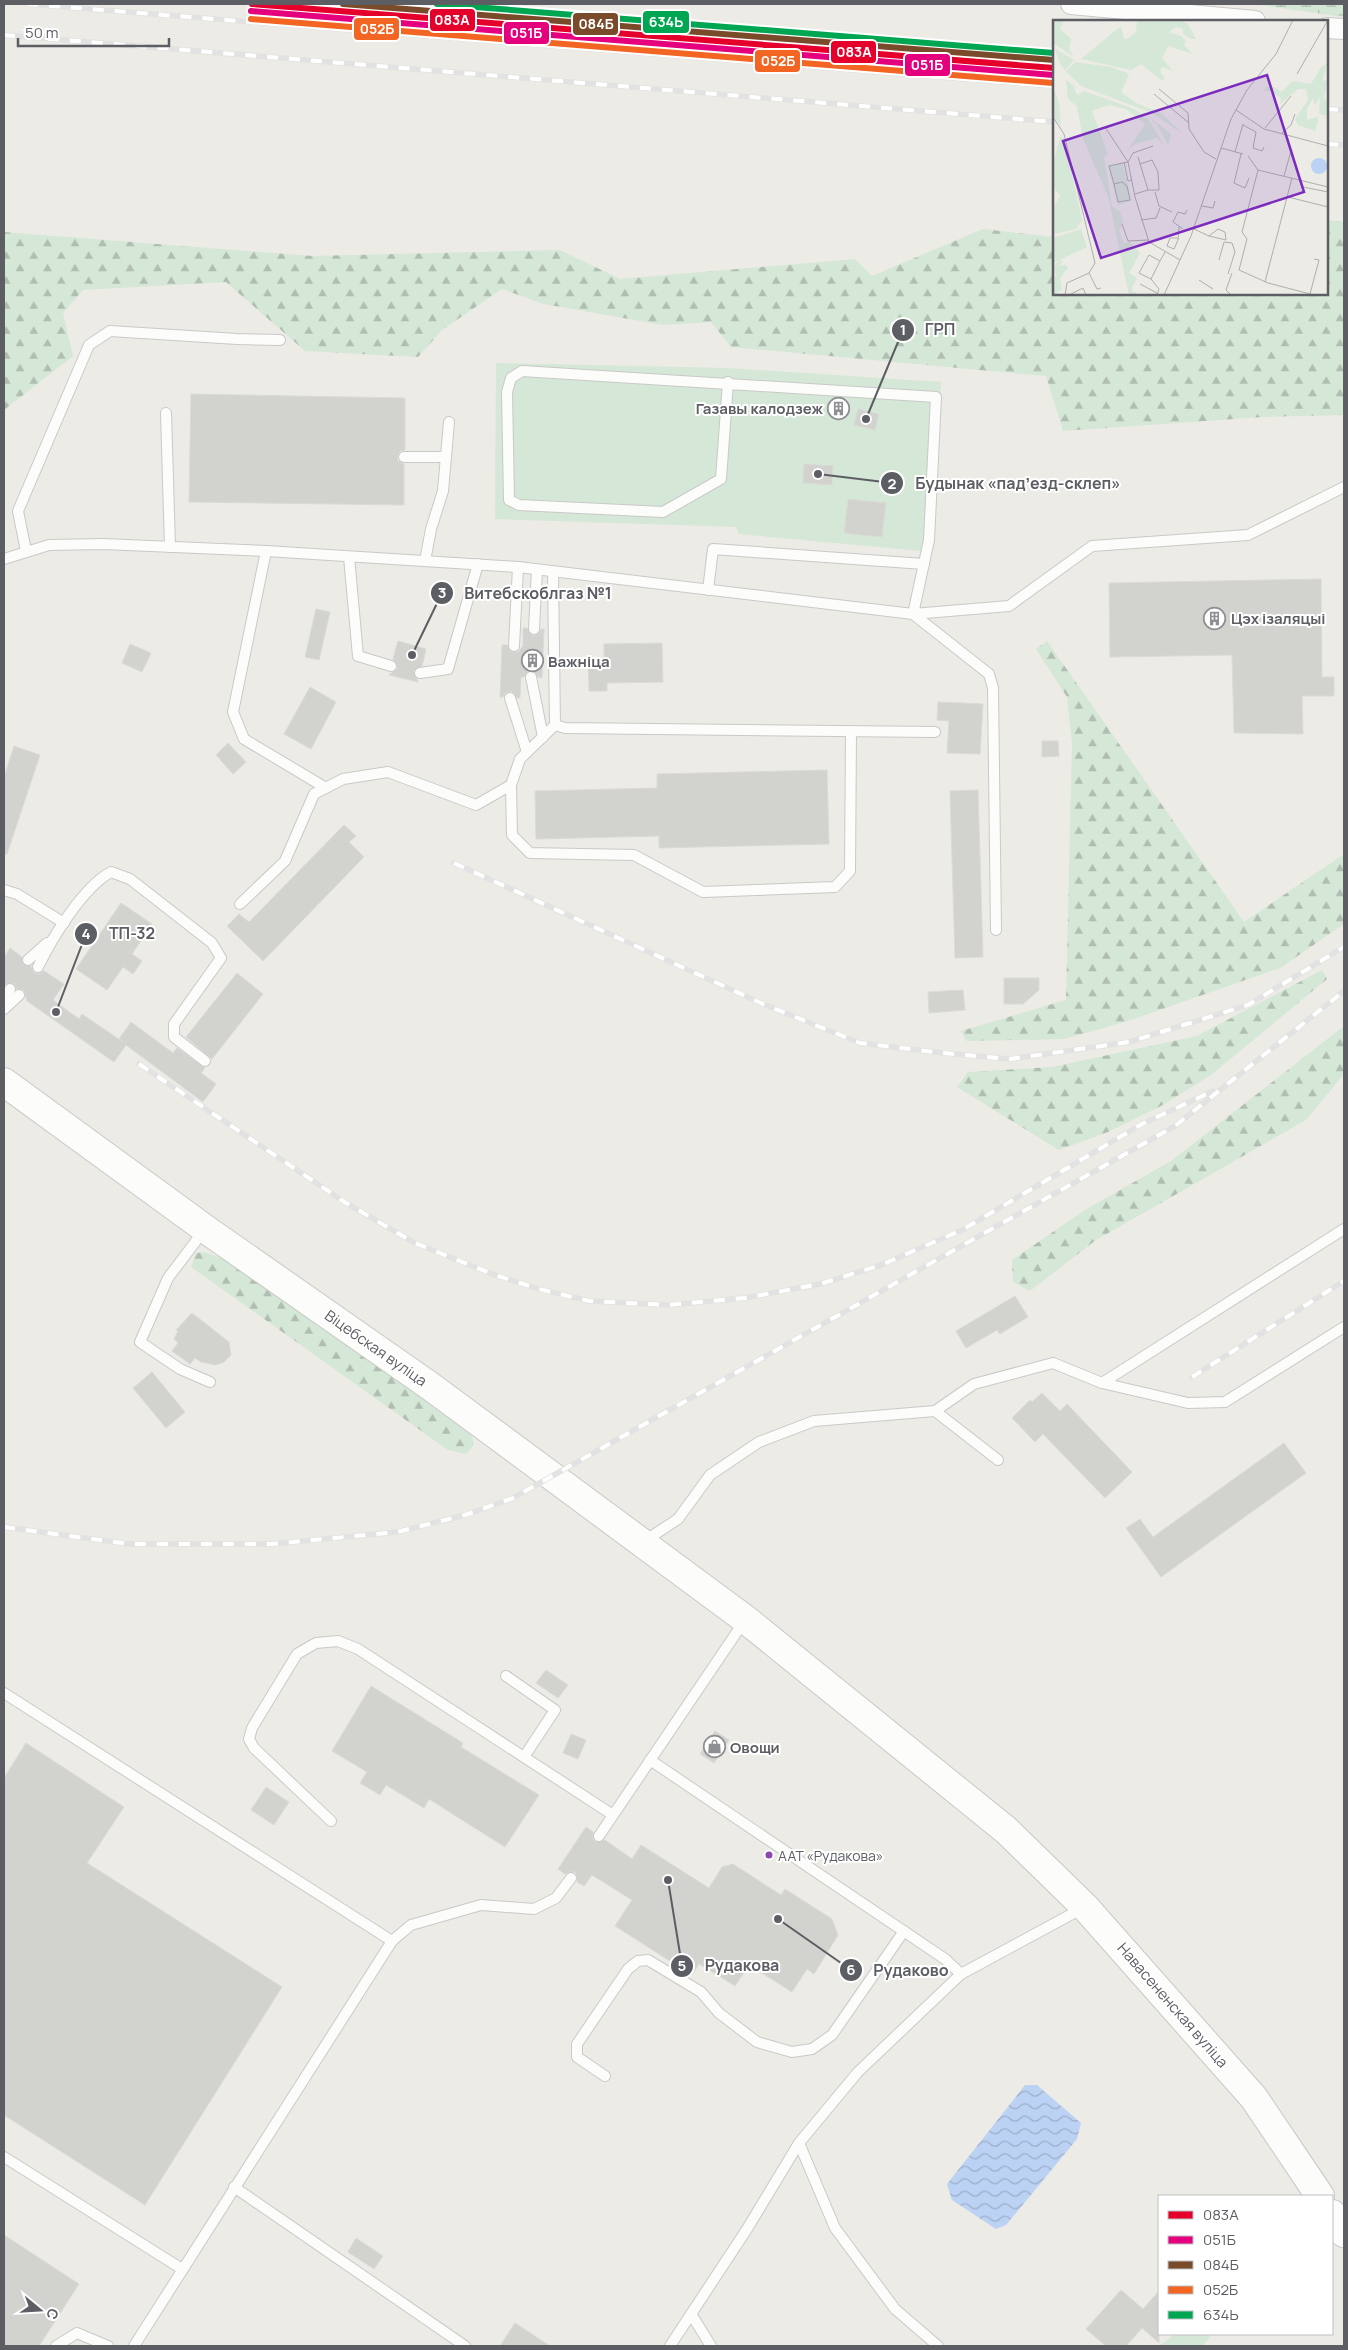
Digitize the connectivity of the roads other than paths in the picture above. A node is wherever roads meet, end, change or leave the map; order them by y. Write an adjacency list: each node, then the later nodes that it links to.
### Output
1 (1071, 4): 2 (street)
2 (1244, 20)
3 (1328, 28): 4 (street)
4 (1344, 29)
5 (280, 340): 14 (lane)
6 (728, 382): 6 (lane); 19 (lane)
7 (166, 413): 12 (lane)
8 (449, 422): 10 (lane)
9 (404, 457): 10 (lane)
10 (446, 457): 17 (lane)
11 (1344, 487): 24 (lane)
12 (170, 547): 13 (lane); 14 (lane)
13 (266, 551): 15 (lane); 37 (lane)
14 (26, 552): 16 (lane)
15 (349, 557): 17 (lane); 27 (lane)
16 (4, 559)
17 (425, 561): 18 (lane)
18 (478, 564): 20 (lane); 28 (lane)
19 (924, 564): 23 (lane); 24 (lane)
20 (518, 568): 21 (lane); 26 (lane)
21 (537, 570): 22 (lane); 25 (lane)
22 (553, 572): 23 (lane); 31 (lane)
23 (708, 590): 24 (lane)
24 (913, 614): 41 (lane)
25 (534, 629)
26 (514, 646)
27 (391, 666)
28 (420, 673)
29 (532, 677): 34 (lane)
30 (510, 698): 35 (lane)
31 (555, 725): 32 (lane); 34 (lane)
32 (851, 731): 33 (lane); 36 (lane)
33 (935, 732)
34 (543, 737): 35 (lane)
35 (527, 752): 36 (lane)
36 (511, 785): 37 (lane)
37 (326, 788): 39 (lane)
38 (4, 890): 40 (lane)
39 (240, 904)
40 (64, 923): 42 (lane); 49 (lane)
41 (996, 930)
42 (52, 939): 43 (lane); 44 (lane)
43 (28, 960)
44 (38, 967)
45 (10, 989): 47 (lane)
46 (19, 995): 48 (lane)
47 (4, 1001)
48 (4, 1009)
49 (205, 1061)
50 (4, 1082): 51 (main road, Віцебская вуліца)
51 (205, 1228): 54 (lane); 58 (main road, Віцебская вуліца)
52 (1344, 1229): 55 (lane)
53 (1344, 1327): 55 (lane)
54 (210, 1382)
55 (1102, 1383): 56 (lane)
56 (935, 1411): 57 (lane); 58 (lane)
57 (998, 1460)
58 (642, 1542): 59 (main road, Віцебская вуліца)
59 (745, 1619): 63 (lane); 66 (main road, Віцебская вуліца)
60 (506, 1676): 62 (lane)
61 (4, 1693): 71 (lane)
62 (524, 1757): 64 (lane); 65 (lane)
63 (650, 1760): 64 (lane); 70 (lane)
64 (613, 1815): 67 (lane)
65 (331, 1821)
66 (1006, 1830): 69 (main road, Навасененская вуліца)
67 (600, 1836)
68 (571, 1878): 71 (lane)
69 (1086, 1907): 72 (lane); 77 (main road, Навасененская вуліца)
70 (904, 1931): 72 (lane); 73 (lane)
71 (392, 1941): 76 (lane)
72 (961, 1974): 74 (lane)
73 (605, 2076)
74 (798, 2143): 81 (lane); 88 (lane)
75 (5, 2159): 80 (lane)
76 (234, 2187): 80 (lane); 85 (lane)
77 (1319, 2195)
78 (1333, 2216): 79 (main road)
79 (1344, 2233)
80 (182, 2269): 84 (lane)
81 (691, 2314): 86 (lane); 87 (lane)
82 (56, 2346): 83 (lane)
83 (108, 2346)
84 (134, 2346)
85 (464, 2346)
86 (670, 2346)
87 (711, 2346)
88 (938, 2346)

